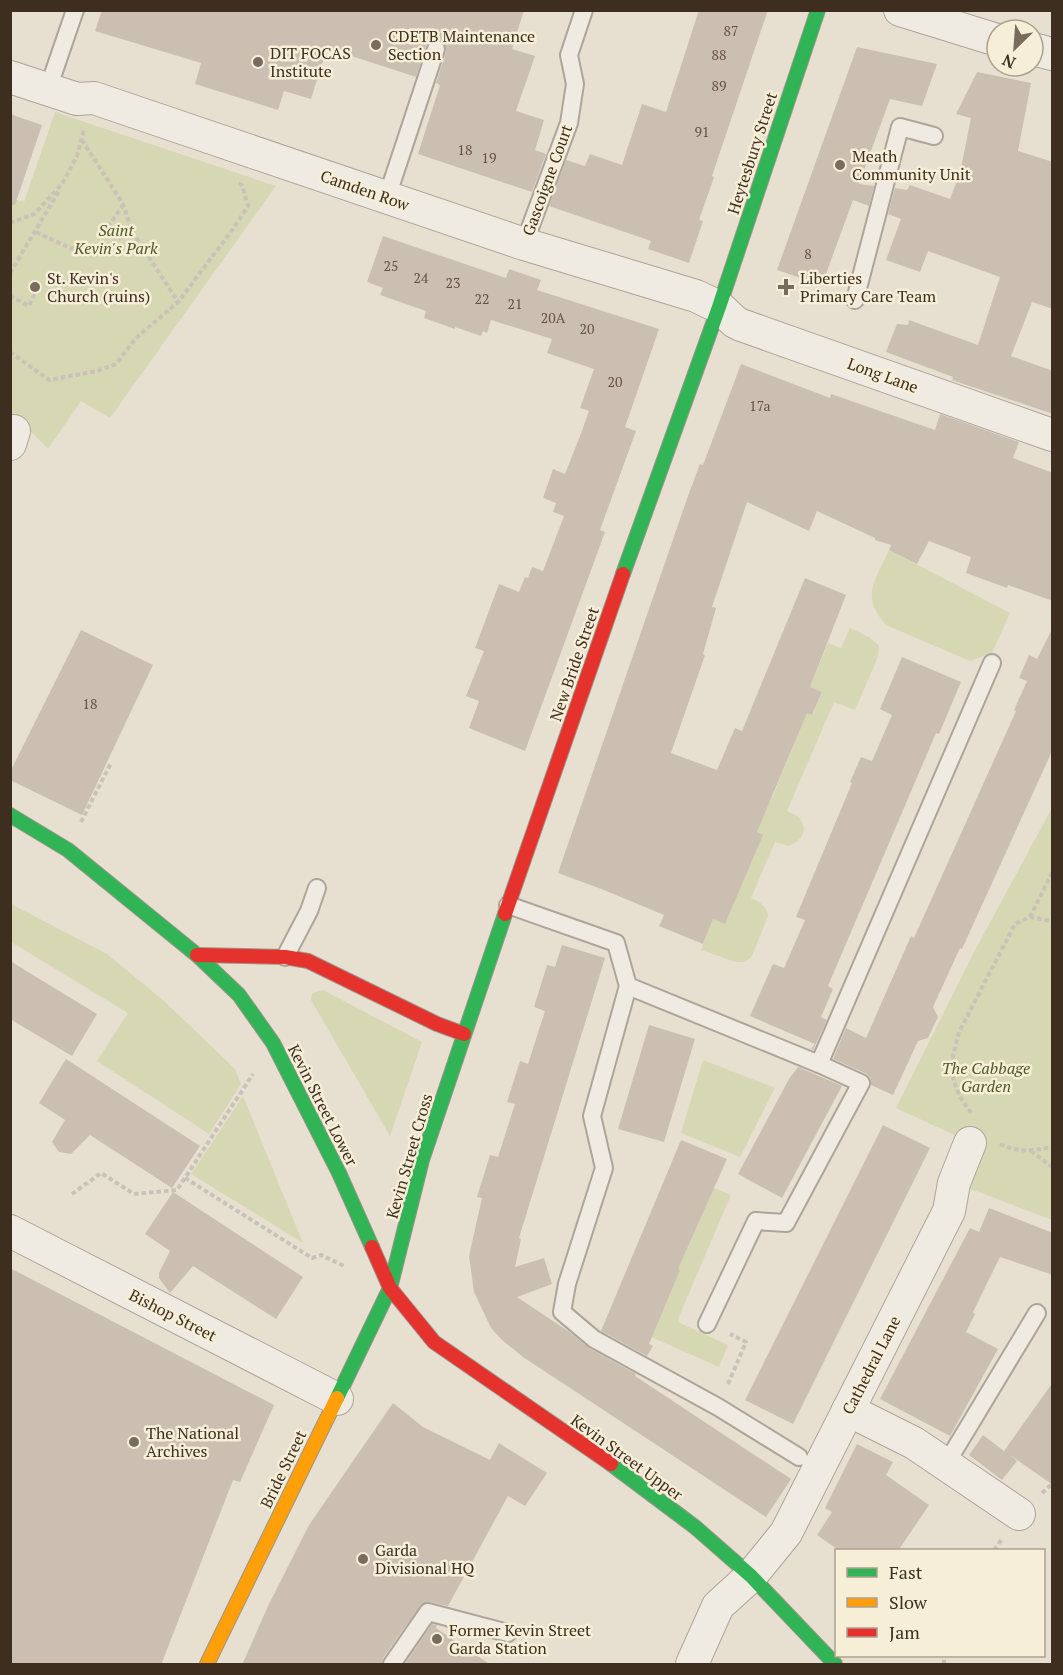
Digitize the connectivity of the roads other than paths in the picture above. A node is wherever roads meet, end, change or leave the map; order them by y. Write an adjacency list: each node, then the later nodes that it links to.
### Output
1 (75, 10): 8 (lane)
2 (584, 10): 11 (lane, Gascoigne Court)
3 (819, 10): 13 (street, Heytesbury Street)
4 (900, 10): 5 (street)
5 (985, 36)
6 (436, 49): 10 (lane)
7 (10, 77): 8 (street, Camden Row)
8 (48, 90): 10 (street, Camden Row)
9 (934, 136): 12 (lane)
10 (387, 197): 11 (street, Camden Row)
11 (524, 244): 13 (street, Camden Row)
12 (855, 300)
13 (719, 307): 14 (street, Long Lane); 18 (street, New Bride Street)
14 (1053, 435)
15 (992, 663): 23 (lane)
16 (10, 815): 19 (street, Kevin Street Lower)
17 (317, 888): 20 (lane)
18 (508, 905): 21 (lane); 22 (street, New Bride Street)
19 (197, 955): 20 (street); 26 (street, Kevin Street Lower)
20 (285, 957): 22 (street)
21 (628, 986): 23 (lane); 31 (lane)
22 (464, 1034): 26 (street, Kevin Street Cross)
23 (819, 1064): 28 (lane)
24 (984, 1143): 30 (street, Cathedral Lane)
25 (11, 1232): 29 (street, Bishop Street)
26 (390, 1288): 29 (street, Bride Street); 34 (street, Kevin Street Upper)
27 (1037, 1313): 32 (lane)
28 (707, 1324)
29 (337, 1399): 36 (street, Bride Street)
30 (848, 1410): 32 (street); 34 (street, Cathedral Lane)
31 (800, 1457)
32 (946, 1464): 33 (street)
33 (1019, 1514)
34 (752, 1576): 38 (street, Cathedral Lane); 39 (street, Kevin Street Upper)
35 (508, 1633): 37 (lane)
36 (207, 1665)
37 (392, 1665)
38 (692, 1665)
39 (836, 1665)

